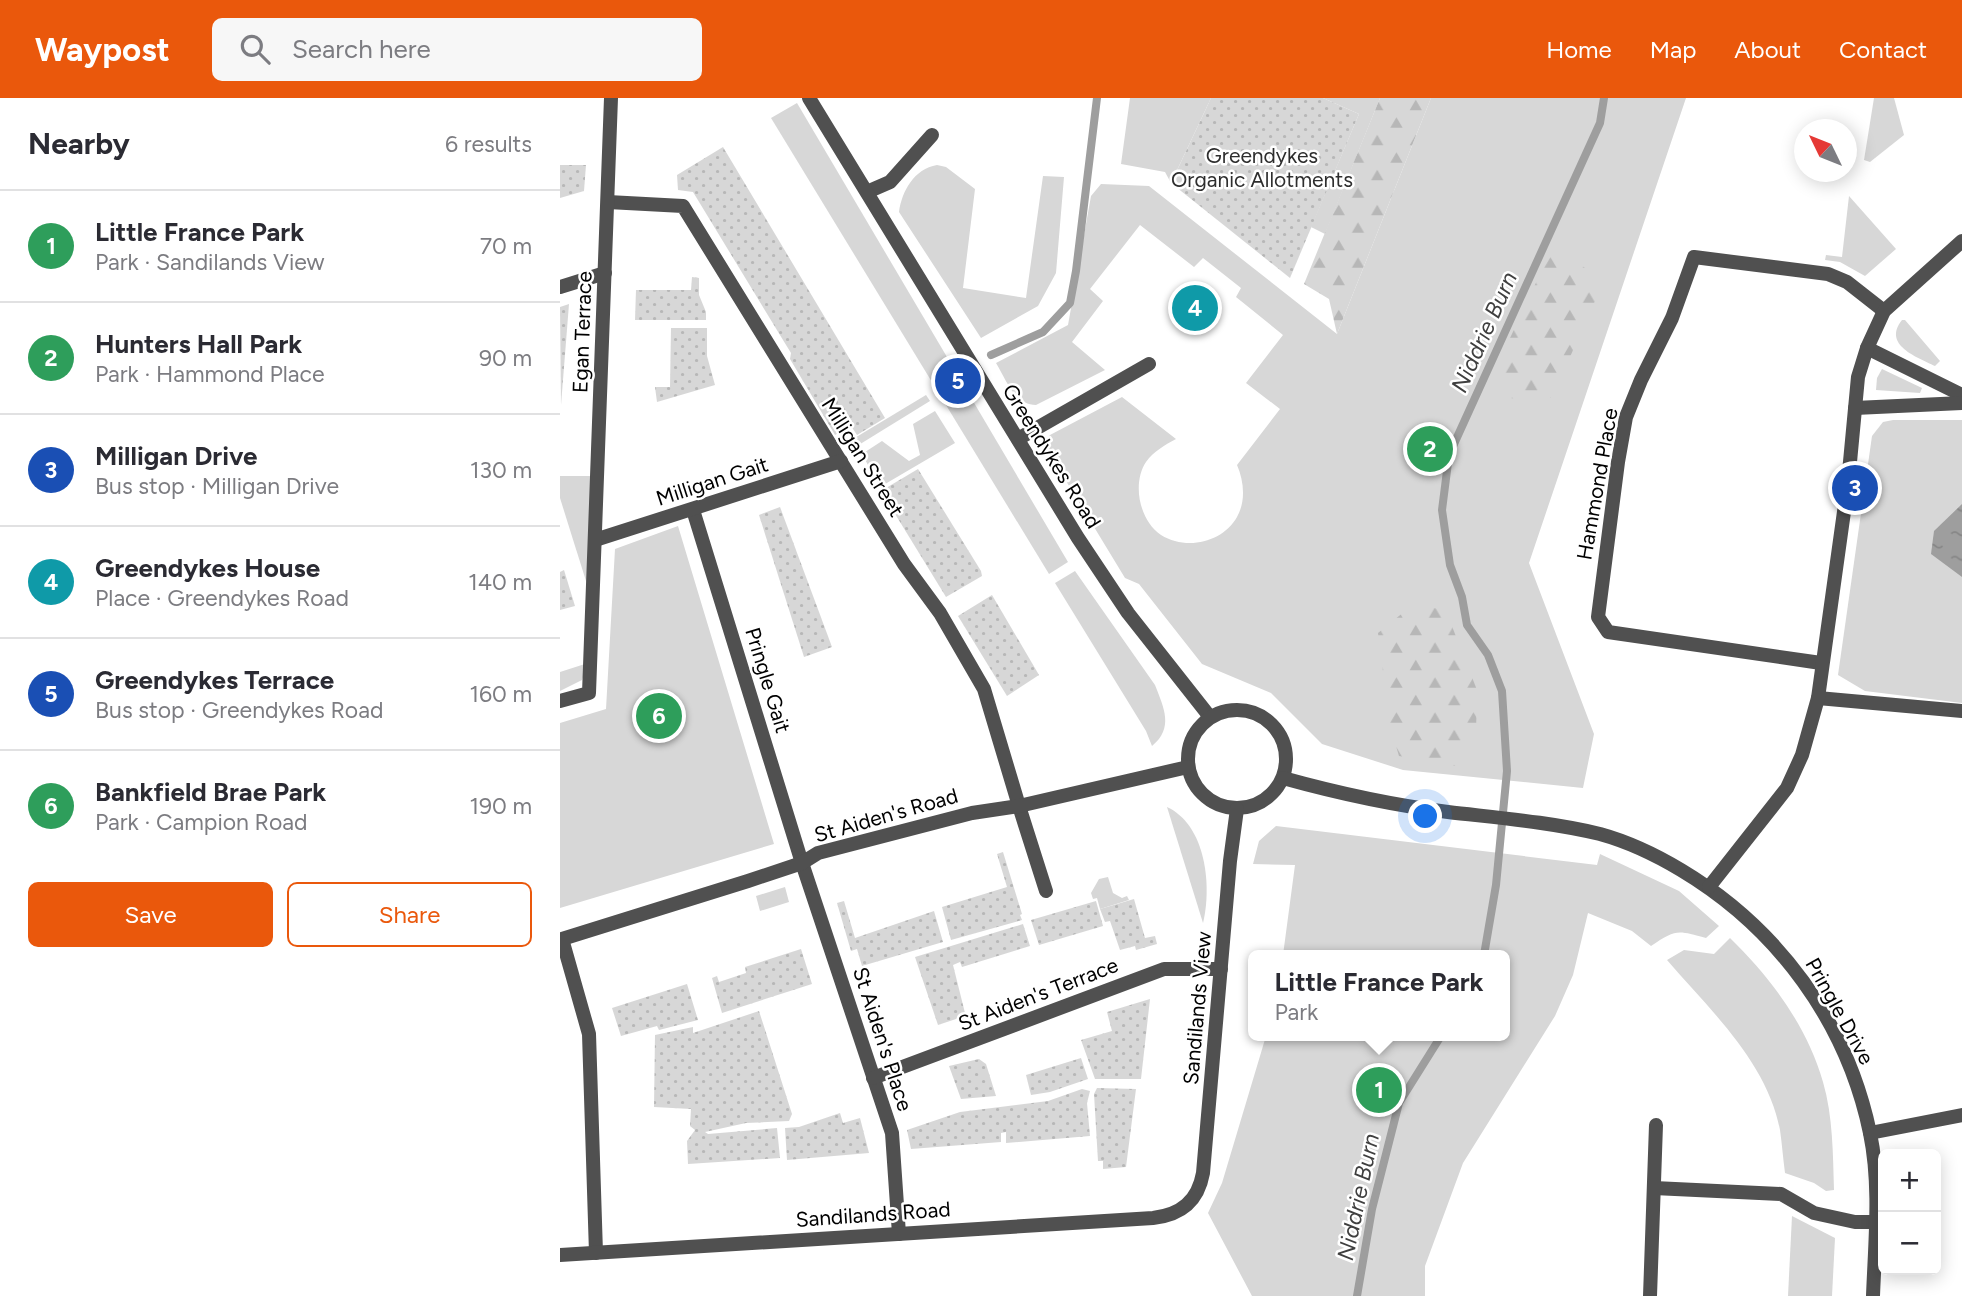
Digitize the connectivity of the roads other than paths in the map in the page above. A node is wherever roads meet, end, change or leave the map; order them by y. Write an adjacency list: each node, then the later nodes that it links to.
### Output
1 (611, 98): 5 (street, Egan Terrace)
2 (809, 98): 4 (street, Greendykes Road)
3 (932, 135): 4 (street)
4 (867, 192): 15 (street, Greendykes Road)
5 (608, 202): 7 (street, Egan Terrace); 16 (street, Milligan Street)
6 (1962, 242): 9 (street)
7 (605, 273): 8 (street); 18 (street, Egan Terrace)
8 (560, 287)
9 (1884, 312): 10 (street); 19 (street, Hammond Place)
10 (1867, 348): 12 (street); 14 (street)
11 (1149, 364): 15 (street)
12 (1962, 396)
13 (1962, 403): 14 (street)
14 (1855, 408): 19 (street)
15 (1018, 439): 23 (street, Greendykes Road)
16 (841, 461): 17 (street, Milligan Gait); 26 (street, Milligan Street)
17 (693, 510): 18 (street, Milligan Gait); 28 (street, Pringle Gait)
18 (595, 540): 21 (street, Egan Terrace)
19 (1821, 663): 20 (street)
20 (1818, 698): 22 (street); 29 (street)
21 (560, 701)
22 (1962, 712)
23 (1210, 717): 24 (street); 25 (street)
24 (1188, 767): 26 (street, St Aiden's Road); 27 (street)
25 (1283, 778): 27 (street); 29 (street, Pringle Drive)
26 (1019, 806): 28 (street, St Aiden's Road); 30 (street, Milligan Street)
27 (1237, 809): 32 (street, Sandilands View)
28 (802, 863): 31 (street, St Aiden's Road); 33 (street, St Aiden's Place)
29 (1709, 887): 36 (street, Pringle Drive)
30 (1046, 891)
31 (562, 939): 41 (street)
32 (1221, 969): 33 (street, St Aiden's Terrace); 38 (street, Sandilands View)
33 (873, 1078): 40 (street, St Aiden's Place)
34 (1962, 1115): 36 (street)
35 (1656, 1125): 37 (street)
36 (1870, 1133): 39 (street, Pringle Drive)
37 (1654, 1188): 39 (street); 43 (street)
38 (1187, 1206): 40 (street, Sandilands Road)
39 (1876, 1222): 44 (street, Pringle Drive)
40 (900, 1234): 41 (street, Sandilands Road)
41 (596, 1253): 42 (street, Sandilands Road)
42 (560, 1255)
43 (1650, 1296)
44 (1873, 1296)

